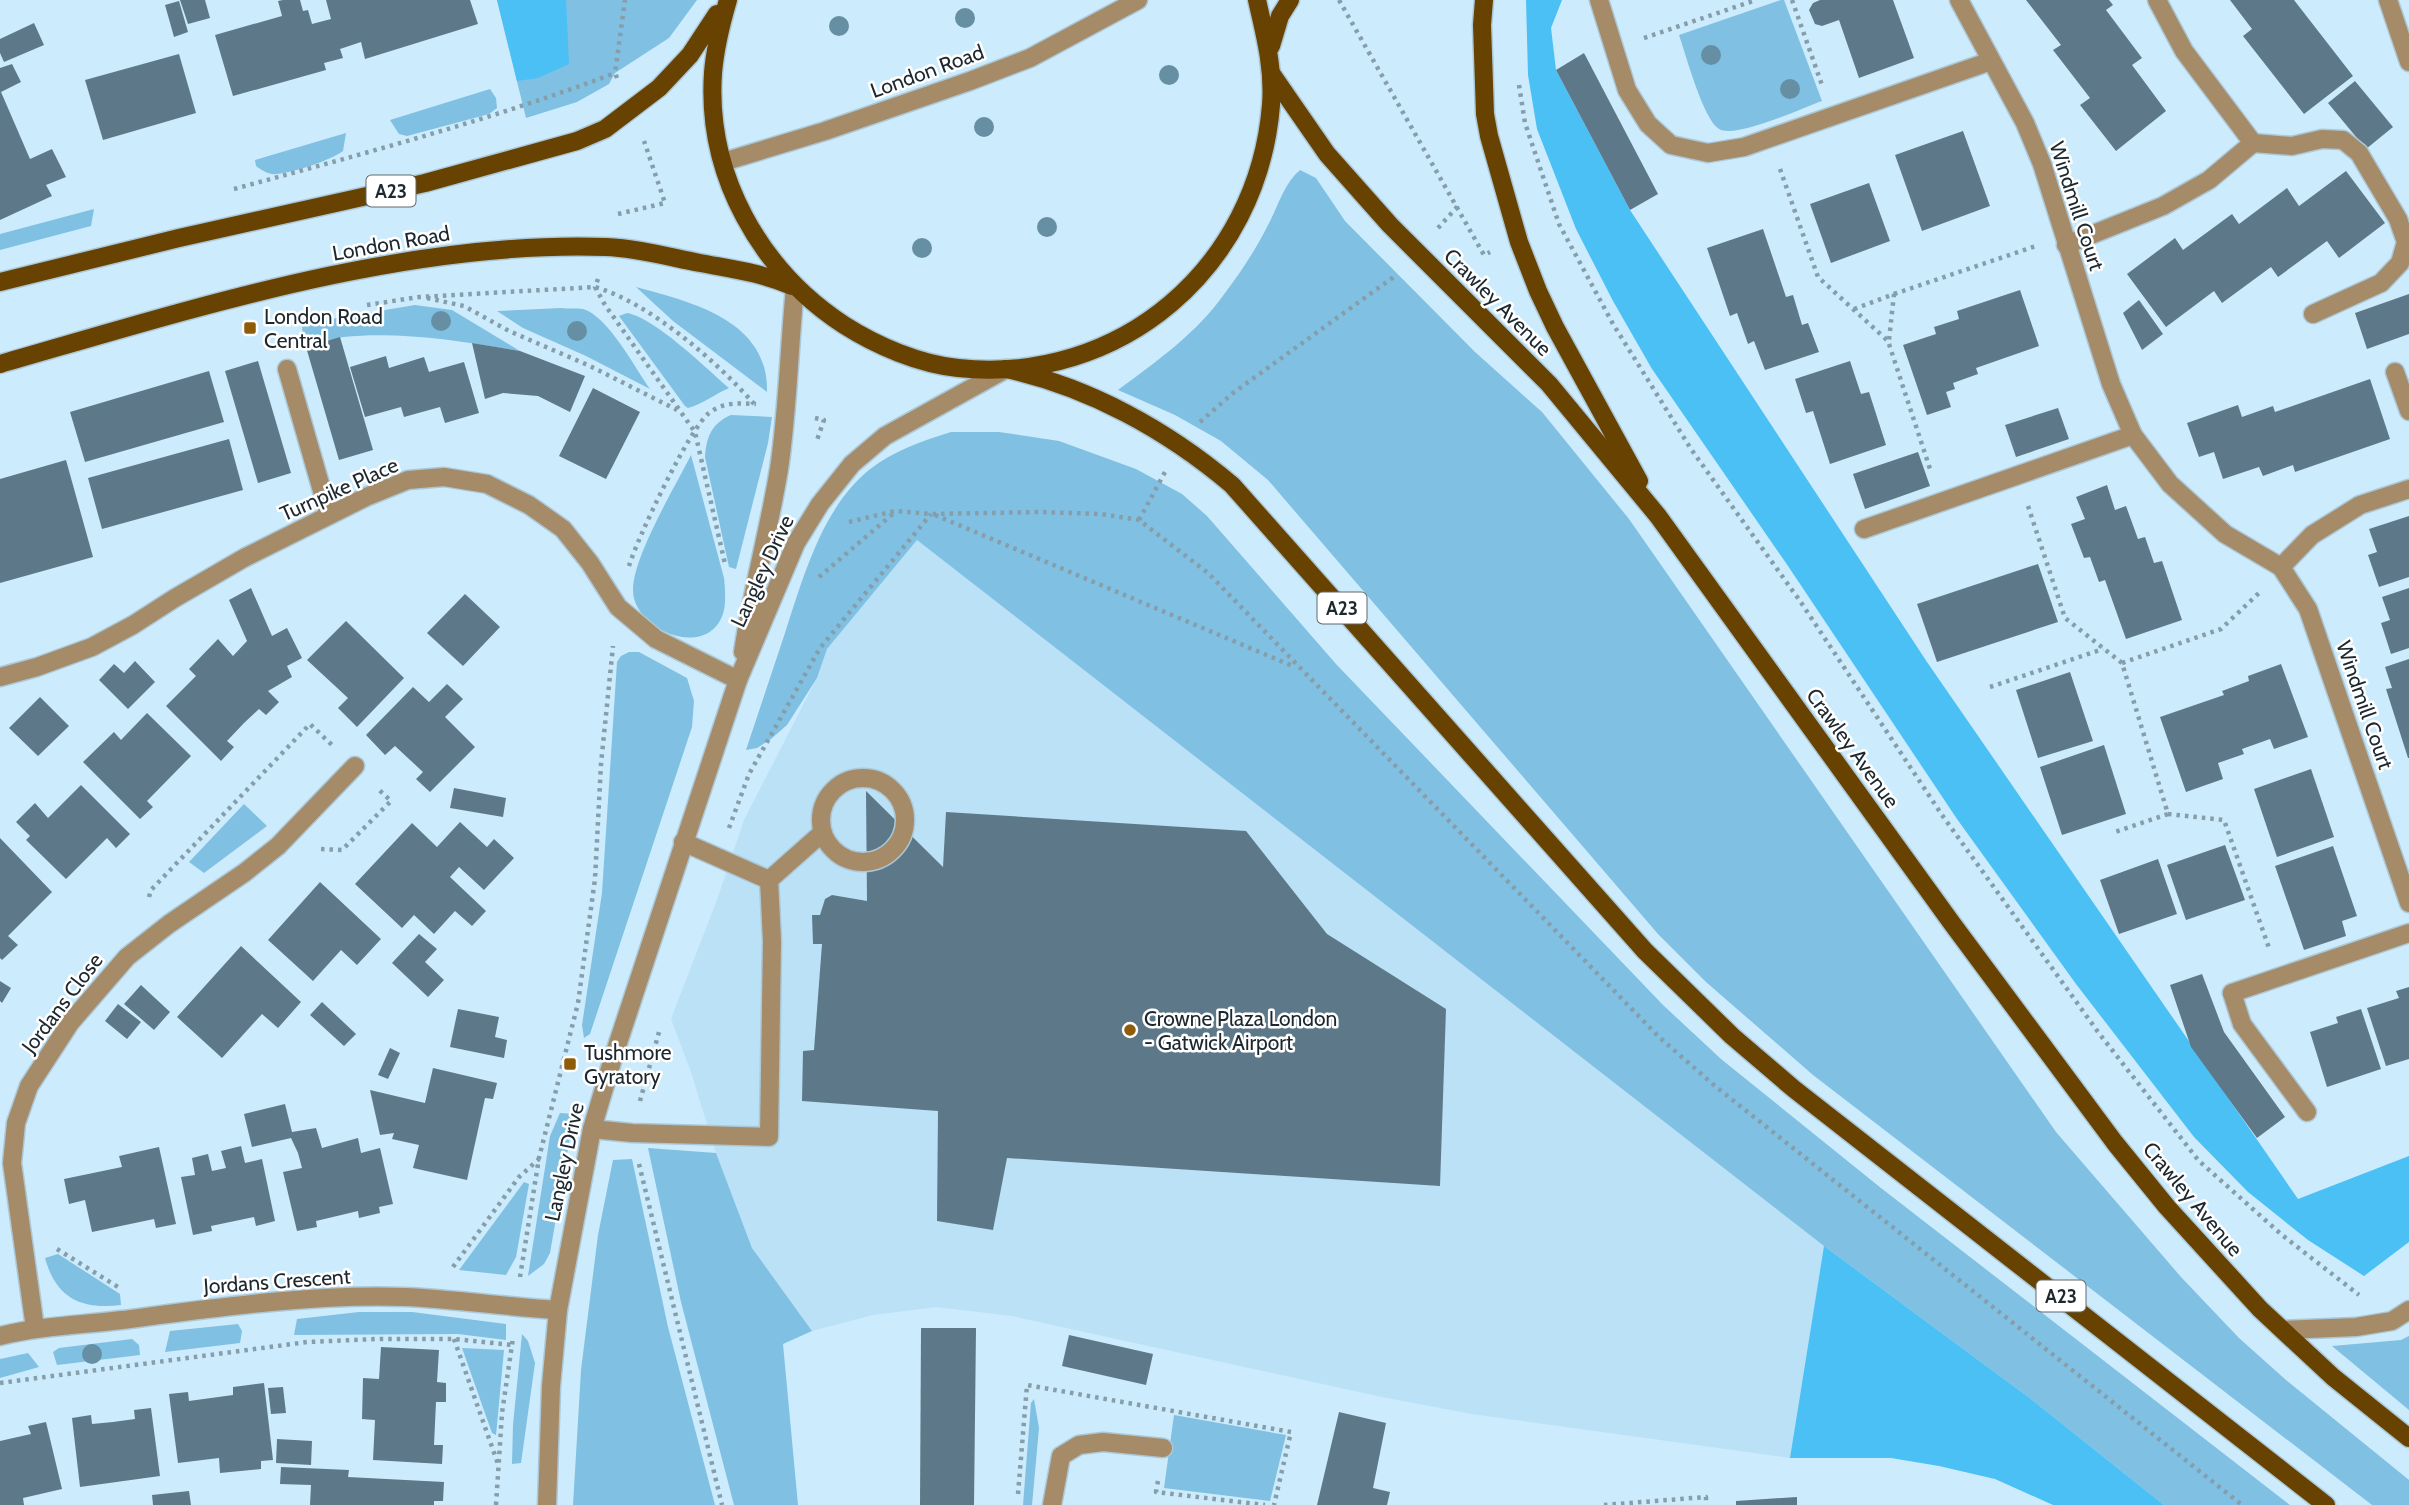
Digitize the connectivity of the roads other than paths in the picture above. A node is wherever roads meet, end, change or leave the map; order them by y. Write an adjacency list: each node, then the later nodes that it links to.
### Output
1 (726, 0): 15 (main road); 17 (main road, A23)
2 (1138, 0): 15 (street, London Road)
3 (1257, 0): 10 (main road)
4 (1290, 0): 10 (main road)
5 (1484, 0): 28 (main road)
6 (1598, 0): 11 (street)
7 (1959, 0): 11 (street, Windmill Court)
8 (2158, 0): 14 (street)
9 (2388, 0): 12 (street)
10 (1270, 52): 13 (main road)
11 (1991, 61): 16 (street, Windmill Court)
12 (2409, 62)
13 (1271, 73): 22 (main road); 28 (main road, Crawley Avenue)
14 (2253, 143): 16 (street); 19 (street)
15 (723, 162): 18 (main road)
16 (2065, 241): 25 (street, Windmill Court)
17 (0, 282)
18 (795, 288): 20 (main road, London Road); 22 (main road); 32 (street, Langley Drive)
19 (2313, 314)
20 (0, 363)
21 (287, 369): 27 (street)
22 (1006, 369): 32 (street, Langley Drive); 50 (main road, A23)
23 (2395, 372): 24 (street)
24 (2409, 411)
25 (2133, 435): 29 (street); 30 (street, Windmill Court)
26 (2409, 489): 30 (street)
27 (329, 515): 31 (street, Turnpike Place); 32 (street, Turnpike Place)
28 (1658, 516): 44 (main road, Crawley Avenue)
29 (1864, 529)
30 (2281, 567): 37 (street, Windmill Court)
31 (0, 677)
32 (738, 680): 35 (street, Langley Drive)
33 (355, 766): 43 (street, Jordans Close)
34 (822, 833): 34 (street); 36 (street)
35 (683, 842): 36 (street); 40 (street, Langley Drive)
36 (769, 880): 40 (street)
37 (2409, 903)
38 (2409, 933): 39 (street)
39 (2307, 1112)
40 (592, 1129): 41 (street, Langley Drive)
41 (558, 1310): 43 (street, Jordans Crescent); 48 (street, Langley Drive)
42 (2409, 1310): 44 (street)
43 (35, 1328): 45 (street, Jordans Crescent)
44 (2283, 1331): 46 (main road, Crawley Avenue)
45 (0, 1336)
46 (2409, 1438)
47 (1163, 1448): 49 (street)
48 (547, 1505)
49 (1052, 1505)
50 (2326, 1505)

